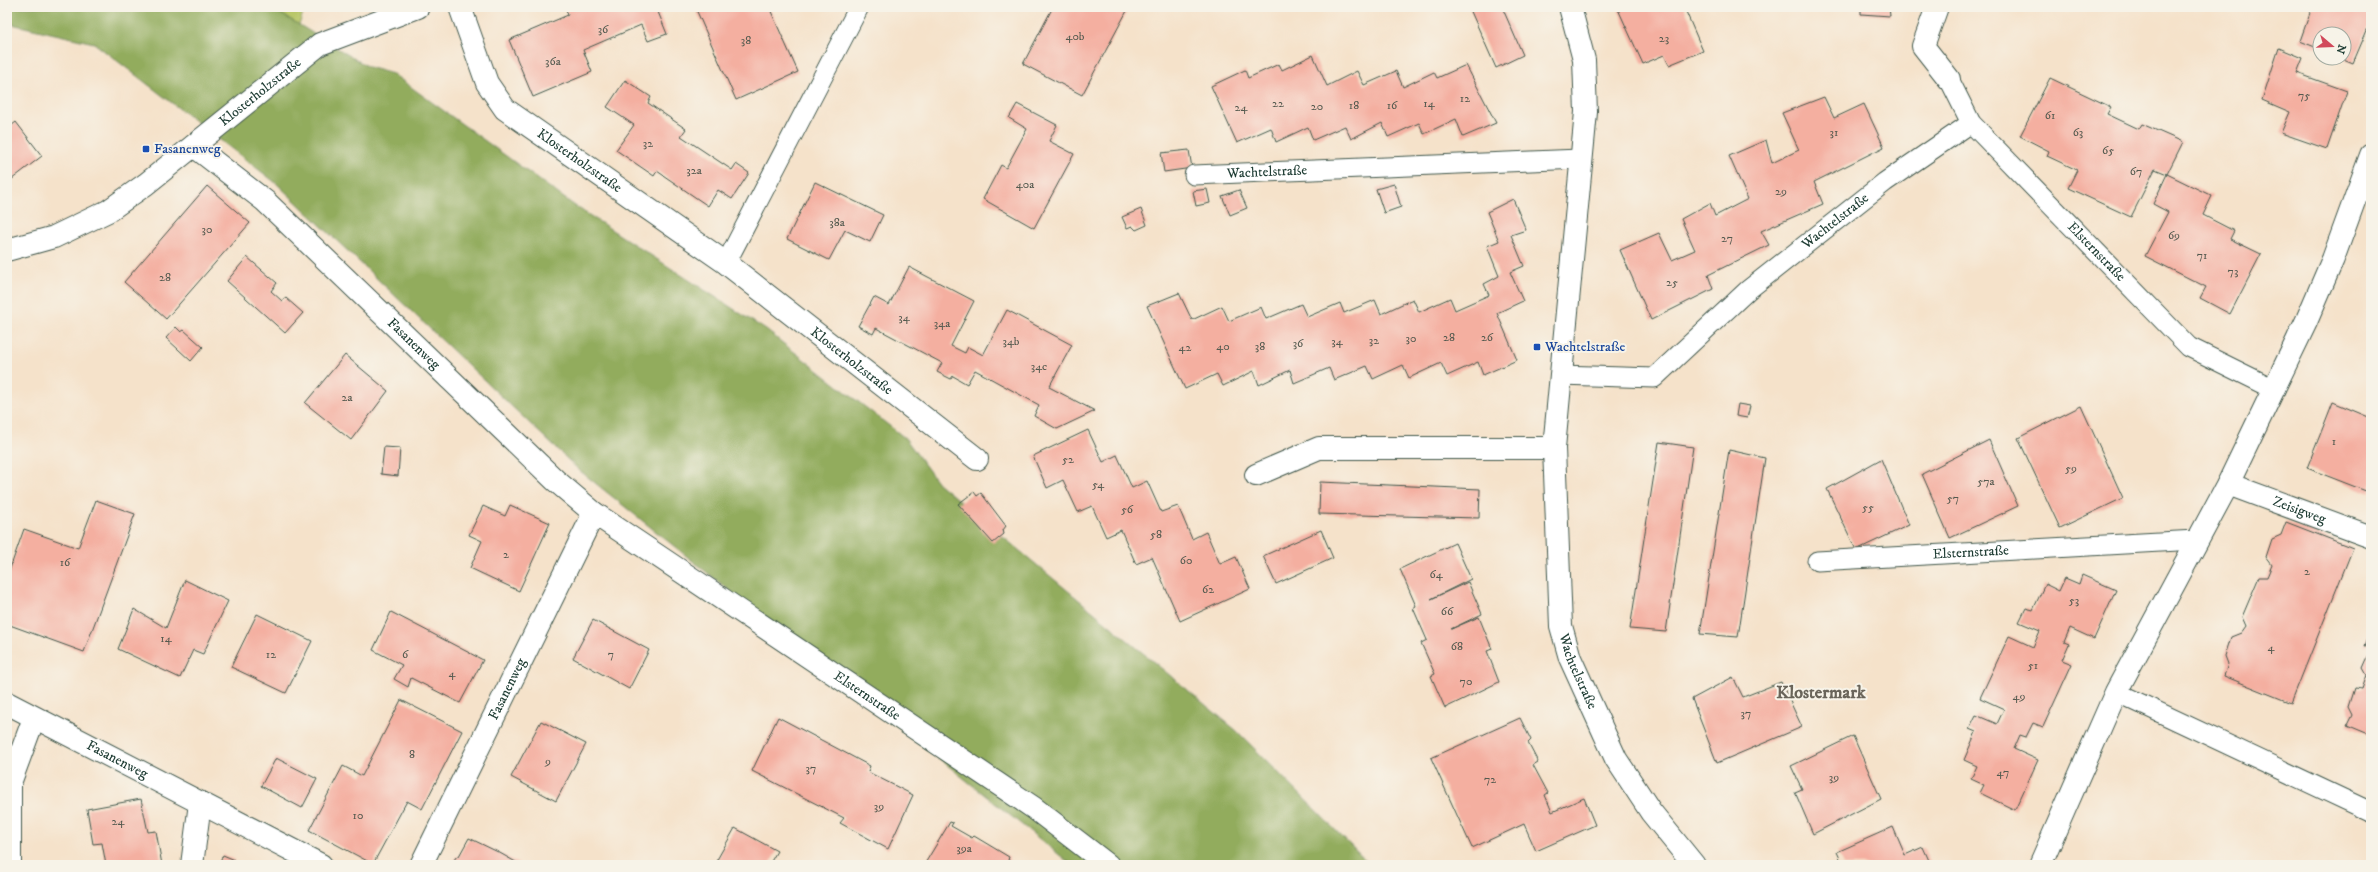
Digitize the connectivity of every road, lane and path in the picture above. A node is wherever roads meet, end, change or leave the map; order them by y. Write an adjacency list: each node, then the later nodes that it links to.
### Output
1 (418, 7): 8 (street, Klosterholzstraße)
2 (460, 7): 13 (street, Klosterholzstraße)
3 (859, 7): 13 (lane)
4 (1570, 7): 10 (street, Wachtelstraße)
5 (1937, 7): 6 (street)
6 (1949, 79): 7 (lane, Elsternstraße)
7 (1971, 124): 14 (lane, Wachtelstraße); 15 (lane, Elsternstraße)
8 (194, 146): 12 (street, Klosterholzstraße); 20 (street, Fasanenweg)
9 (2371, 155): 15 (street)
10 (1580, 160): 11 (lane, Wachtelstraße); 14 (street, Wachtelstraße)
11 (1194, 175)
12 (7, 250)
13 (726, 264): 17 (street, Klosterholzstraße)
14 (1560, 375): 16 (street, Wachtelstraße)
15 (2274, 389): 19 (street)
16 (1554, 448): 18 (street); 35 (street, Wachtelstraße)
17 (977, 459)
18 (1256, 475)
19 (2228, 484): 22 (street, Zeisigweg); 23 (street)
20 (594, 513): 21 (street, Fasanenweg); 33 (street, Fasanenweg)
21 (622, 533): 34 (street, Elsternstraße)
22 (2371, 537)
23 (2196, 540): 24 (lane, Elsternstraße); 25 (street)
24 (1817, 561)
25 (2116, 692): 29 (lane); 36 (street)
26 (7, 703): 27 (street, Fasanenweg)
27 (34, 718): 28 (street, Fasanenweg); 30 (street)
28 (200, 803): 31 (street); 32 (street, Fasanenweg)
29 (2371, 812)
30 (10, 865)
31 (192, 865)
32 (321, 865)
33 (421, 865)
34 (1108, 865)
35 (1694, 865)
36 (2040, 865)

